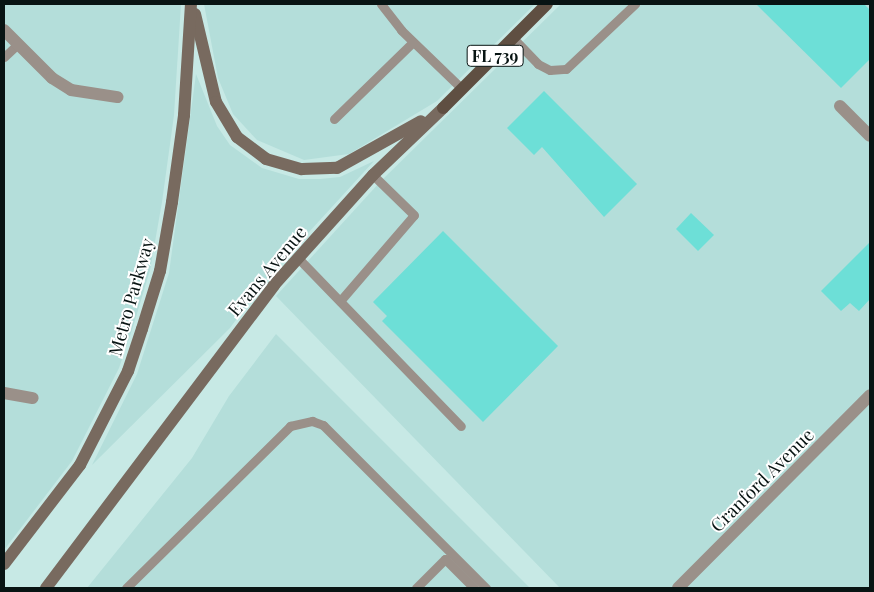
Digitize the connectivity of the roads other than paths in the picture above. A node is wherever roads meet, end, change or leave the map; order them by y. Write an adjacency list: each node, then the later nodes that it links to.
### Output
1 (192, 4): 13 (main road); 23 (main road, Metro Parkway)
2 (382, 4): 7 (lane)
3 (547, 4): 6 (main road, Evans Avenue / FL 739)
4 (635, 4): 6 (lane)
5 (4, 30): 8 (street)
6 (513, 38): 10 (main road, Evans Avenue / FL 739)
7 (414, 42): 10 (lane); 14 (lane)
8 (18, 44): 9 (lane); 11 (street)
9 (4, 57)
10 (462, 89): 13 (main road, Evans Avenue / FL 739)
11 (117, 97)
12 (840, 106): 15 (street)
13 (443, 108): 16 (main road, Evans Avenue / FL 739)
14 (334, 119)
15 (870, 136)
16 (374, 175): 17 (main road, Evans Avenue / FL 739); 18 (lane)
17 (298, 258): 18 (lane); 24 (main road, Evans Avenue / FL 739)
18 (340, 301): 22 (lane)
19 (4, 393): 21 (street)
20 (870, 396): 29 (street, Cranford Avenue)
21 (33, 398)
22 (461, 426)
23 (4, 564)
24 (46, 588)
25 (126, 588): 28 (lane)
26 (416, 588): 27 (lane)
27 (474, 588)
28 (486, 588)
29 (678, 588)

